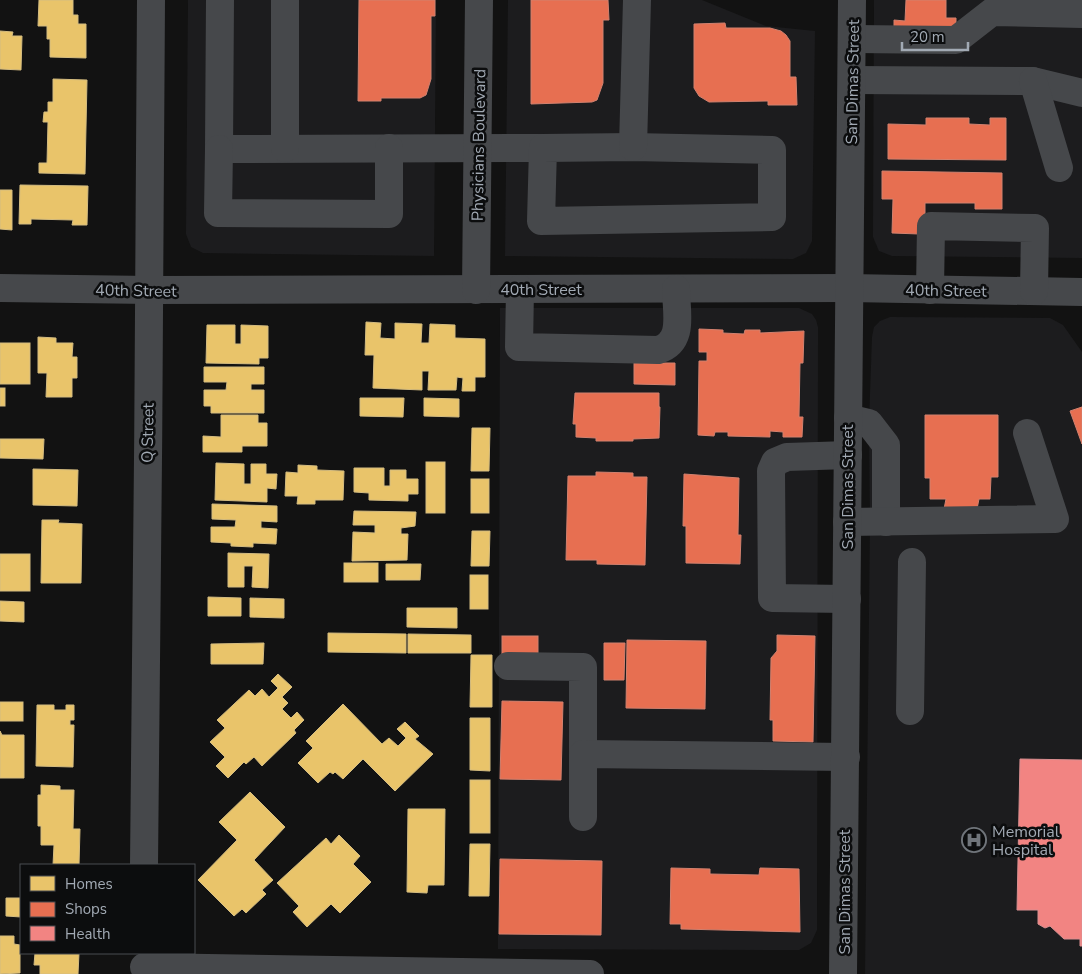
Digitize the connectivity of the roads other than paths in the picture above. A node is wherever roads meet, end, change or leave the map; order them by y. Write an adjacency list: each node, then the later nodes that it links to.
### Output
1 (151, 0): 23 (street, Q Street)
2 (220, 0): 16 (street)
3 (285, 0): 13 (street)
4 (479, 0): 17 (street, Physicians Boulevard)
5 (637, 0): 12 (street)
6 (852, 0): 8 (street, San Dimas Street)
7 (1082, 14): 8 (street)
8 (853, 39): 9 (street, San Dimas Street)
9 (852, 80): 10 (street); 20 (street, San Dimas Street)
10 (1033, 81): 11 (street); 18 (street)
11 (1082, 92)
12 (633, 147): 15 (street); 15 (street)
13 (285, 148): 14 (street); 16 (street)
14 (389, 148): 16 (street); 17 (street)
15 (543, 148): 17 (street)
16 (219, 149)
17 (478, 149): 24 (street, Physicians Boulevard)
18 (1059, 168)
19 (0, 288): 23 (street, 40th Street)
20 (849, 288): 22 (street, 40th Street); 25 (street, 40th Street); 28 (street, San Dimas Street)
21 (520, 289): 22 (street, 40th Street); 22 (street); 24 (street, 40th Street)
22 (676, 289)
23 (151, 290): 24 (street, 40th Street); 40 (street, Q Street)
24 (476, 290)
25 (930, 290): 26 (street, 40th Street); 26 (street)
26 (1034, 291): 27 (street, 40th Street)
27 (1082, 292)
28 (848, 418): 30 (street, San Dimas Street); 32 (street)
29 (1027, 433): 32 (street)
30 (848, 455): 31 (street, San Dimas Street); 34 (street)
31 (847, 522): 32 (street); 34 (street, San Dimas Street)
32 (886, 522)
33 (912, 562): 36 (street)
34 (847, 599): 38 (street, San Dimas Street)
35 (508, 666): 37 (street)
36 (910, 711)
37 (584, 754): 38 (street); 39 (street)
38 (846, 757): 43 (street, San Dimas Street)
39 (584, 817)
40 (144, 864)
41 (144, 965): 42 (street)
42 (590, 974)
43 (843, 974)

